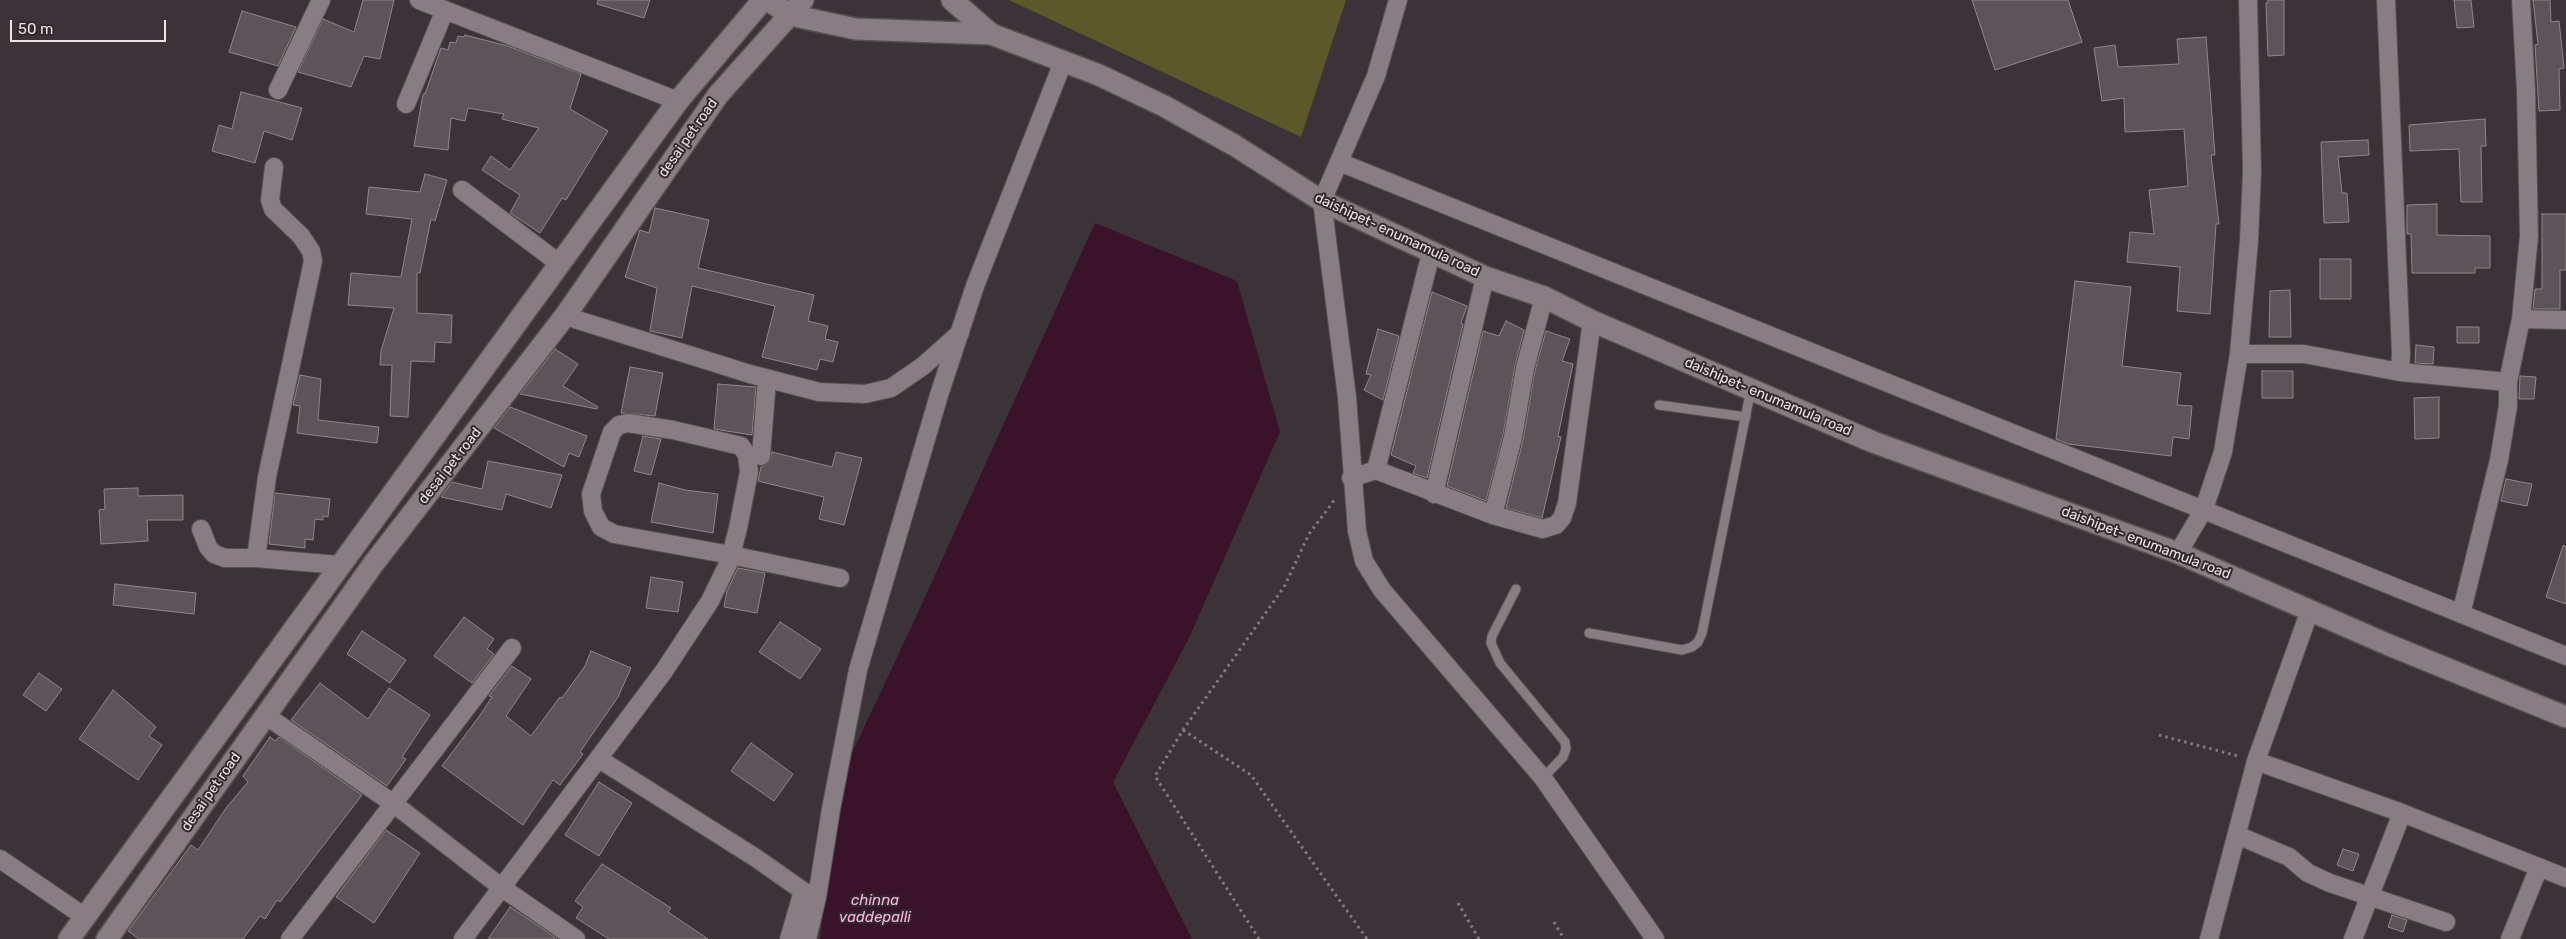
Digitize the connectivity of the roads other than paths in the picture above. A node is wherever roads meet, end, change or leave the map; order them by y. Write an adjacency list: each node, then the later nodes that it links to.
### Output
1 (321, 0): 14 (street)
2 (418, 0): 11 (street)
3 (763, 0): 15 (street, desai pet road)
4 (768, 0): 10 (street, daishipet- enumamula road)
5 (952, 0): 12 (street, daishipet- enumamula road)
6 (1398, 0): 17 (street)
7 (2248, 0): 30 (street)
8 (2386, 0): 31 (street)
9 (2521, 0): 26 (street)
10 (796, 7): 12 (street, daishipet- enumamula road); 25 (street, desai pet road)
11 (445, 10): 15 (street); 16 (street)
12 (991, 34): 13 (street, daishipet- enumamula road)
13 (1063, 62): 20 (street, daishipet- enumamula road); 29 (street)
14 (278, 90)
15 (678, 101): 22 (street, desai pet road)
16 (406, 104)
17 (1339, 162): 20 (street); 41 (street)
18 (274, 167): 46 (street)
19 (462, 190): 22 (street)
20 (1322, 201): 21 (street, daishipet- enumamula road); 39 (street)
21 (1430, 253): 23 (street, daishipet- enumamula road); 38 (street)
22 (560, 264): 47 (street, desai pet road)
23 (1485, 277): 24 (street, daishipet- enumamula road); 40 (street)
24 (1544, 297): 28 (street, daishipet- enumamula road); 42 (street)
25 (564, 316): 32 (street); 55 (street, desai pet road)
26 (2521, 319): 27 (street); 33 (street)
27 (2566, 320)
28 (1592, 322): 34 (street, daishipet- enumamula road); 42 (street)
29 (962, 330): 32 (street); 67 (street)
30 (2239, 354): 31 (street); 41 (street)
31 (2400, 372): 33 (street)
32 (767, 379): 37 (street)
33 (2508, 382): 51 (street)
34 (1751, 389): 36 (lane); 44 (street, daishipet- enumamula road)
35 (1659, 405): 36 (lane)
36 (1746, 417): 52 (lane)
37 (761, 456)
38 (1376, 470): 39 (street); 40 (street)
39 (1351, 478): 59 (street)
40 (1434, 494): 42 (street)
41 (2204, 508): 44 (street); 51 (street)
42 (1493, 515)
43 (201, 529): 46 (street)
44 (2178, 553): 50 (street, daishipet- enumamula road)
45 (731, 555): 45 (street); 48 (street); 57 (street)
46 (256, 558): 47 (street)
47 (339, 565): 69 (street, desai pet road)
48 (840, 578)
49 (1516, 589): 59 (lane)
50 (2310, 610): 56 (street, daishipet- enumamula road); 58 (street)
51 (2461, 614): 54 (street)
52 (1589, 633)
53 (512, 648): 60 (street)
54 (2566, 656)
55 (265, 715): 60 (street); 72 (street, desai pet road)
56 (2566, 717)
57 (599, 760): 66 (street); 67 (street)
58 (2256, 761): 61 (street); 62 (street)
59 (1543, 778): 78 (street)
60 (394, 804): 66 (street); 73 (street)
61 (2402, 813): 64 (street); 68 (street)
62 (2237, 835): 68 (street); 79 (street)
63 (0, 859): 69 (street)
64 (2539, 867): 65 (street); 81 (street)
65 (2566, 878)
66 (501, 887): 74 (street); 75 (street)
67 (810, 894): 76 (street); 77 (street)
68 (2371, 896): 70 (street); 80 (street)
69 (85, 917): 71 (street, desai pet road)
70 (2446, 922)
71 (69, 939)
72 (107, 939)
73 (290, 939)
74 (463, 939)
75 (576, 939)
76 (789, 939)
77 (807, 939)
78 (1655, 939)
79 (2209, 939)
80 (2353, 939)
81 (2510, 939)

